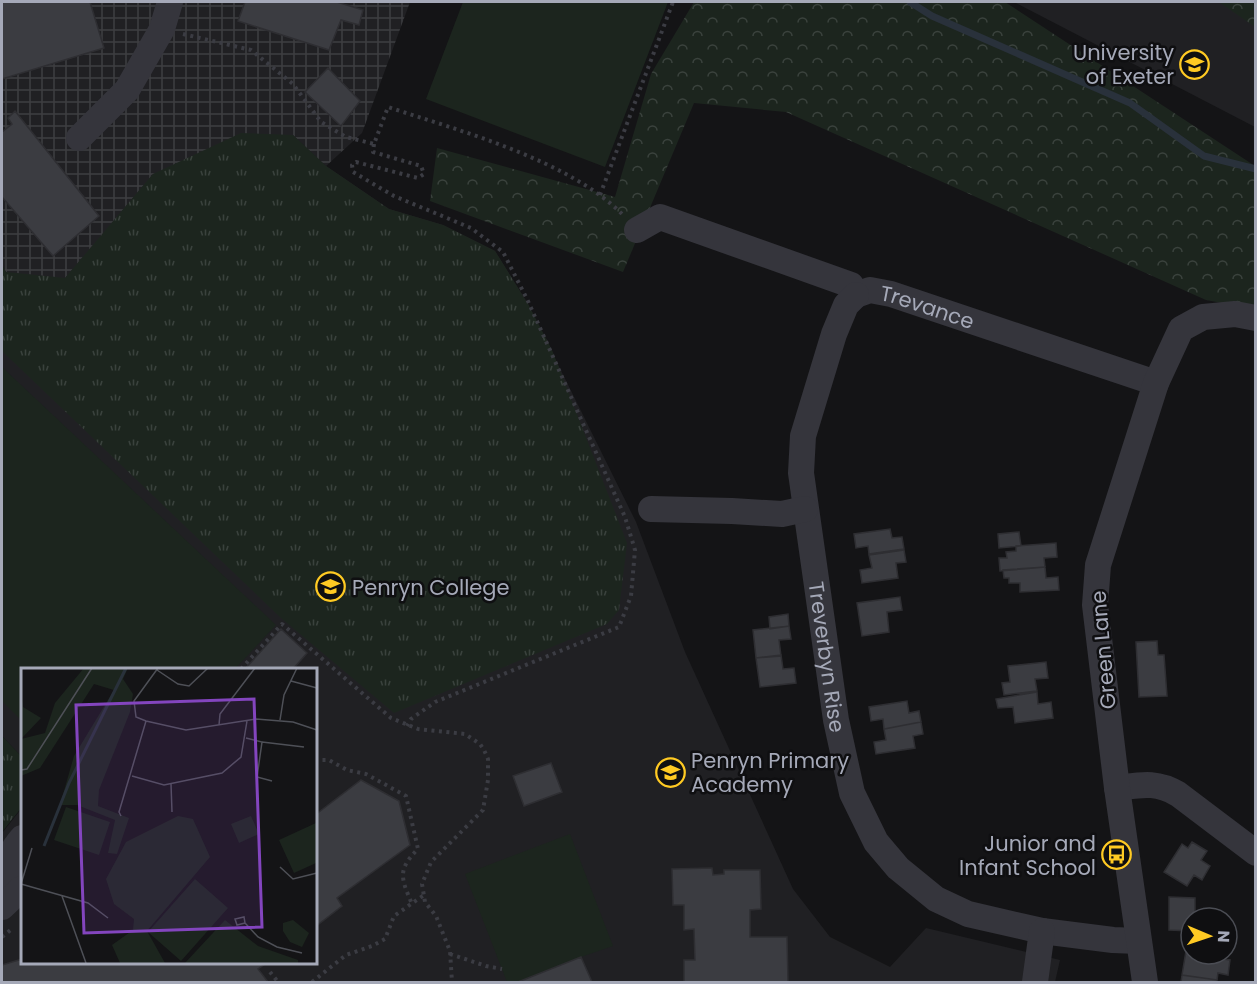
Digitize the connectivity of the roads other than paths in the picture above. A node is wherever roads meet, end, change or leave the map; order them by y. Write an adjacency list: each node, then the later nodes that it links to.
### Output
1 (170, 2): 2 (street)
2 (79, 138)
3 (637, 230): 4 (street, Trevance)
4 (856, 295): 6 (street, Trevance); 8 (street, Treverbyn Rise)
5 (1256, 318): 6 (street, Green Lane)
6 (1156, 383): 9 (street, Green Lane)
7 (651, 509): 8 (street)
8 (806, 509): 15 (street, Treverbyn Rise)
9 (1117, 788): 11 (street); 16 (street, Green Lane)
10 (21, 838): 12 (street)
11 (1256, 853)
12 (21, 888)
13 (21, 890): 14 (street)
14 (2, 907)
15 (1042, 931): 16 (street, Treverbyn Rise); 17 (street)
16 (1138, 941): 18 (street, Green Lane)
17 (1035, 982)
18 (1145, 982)

